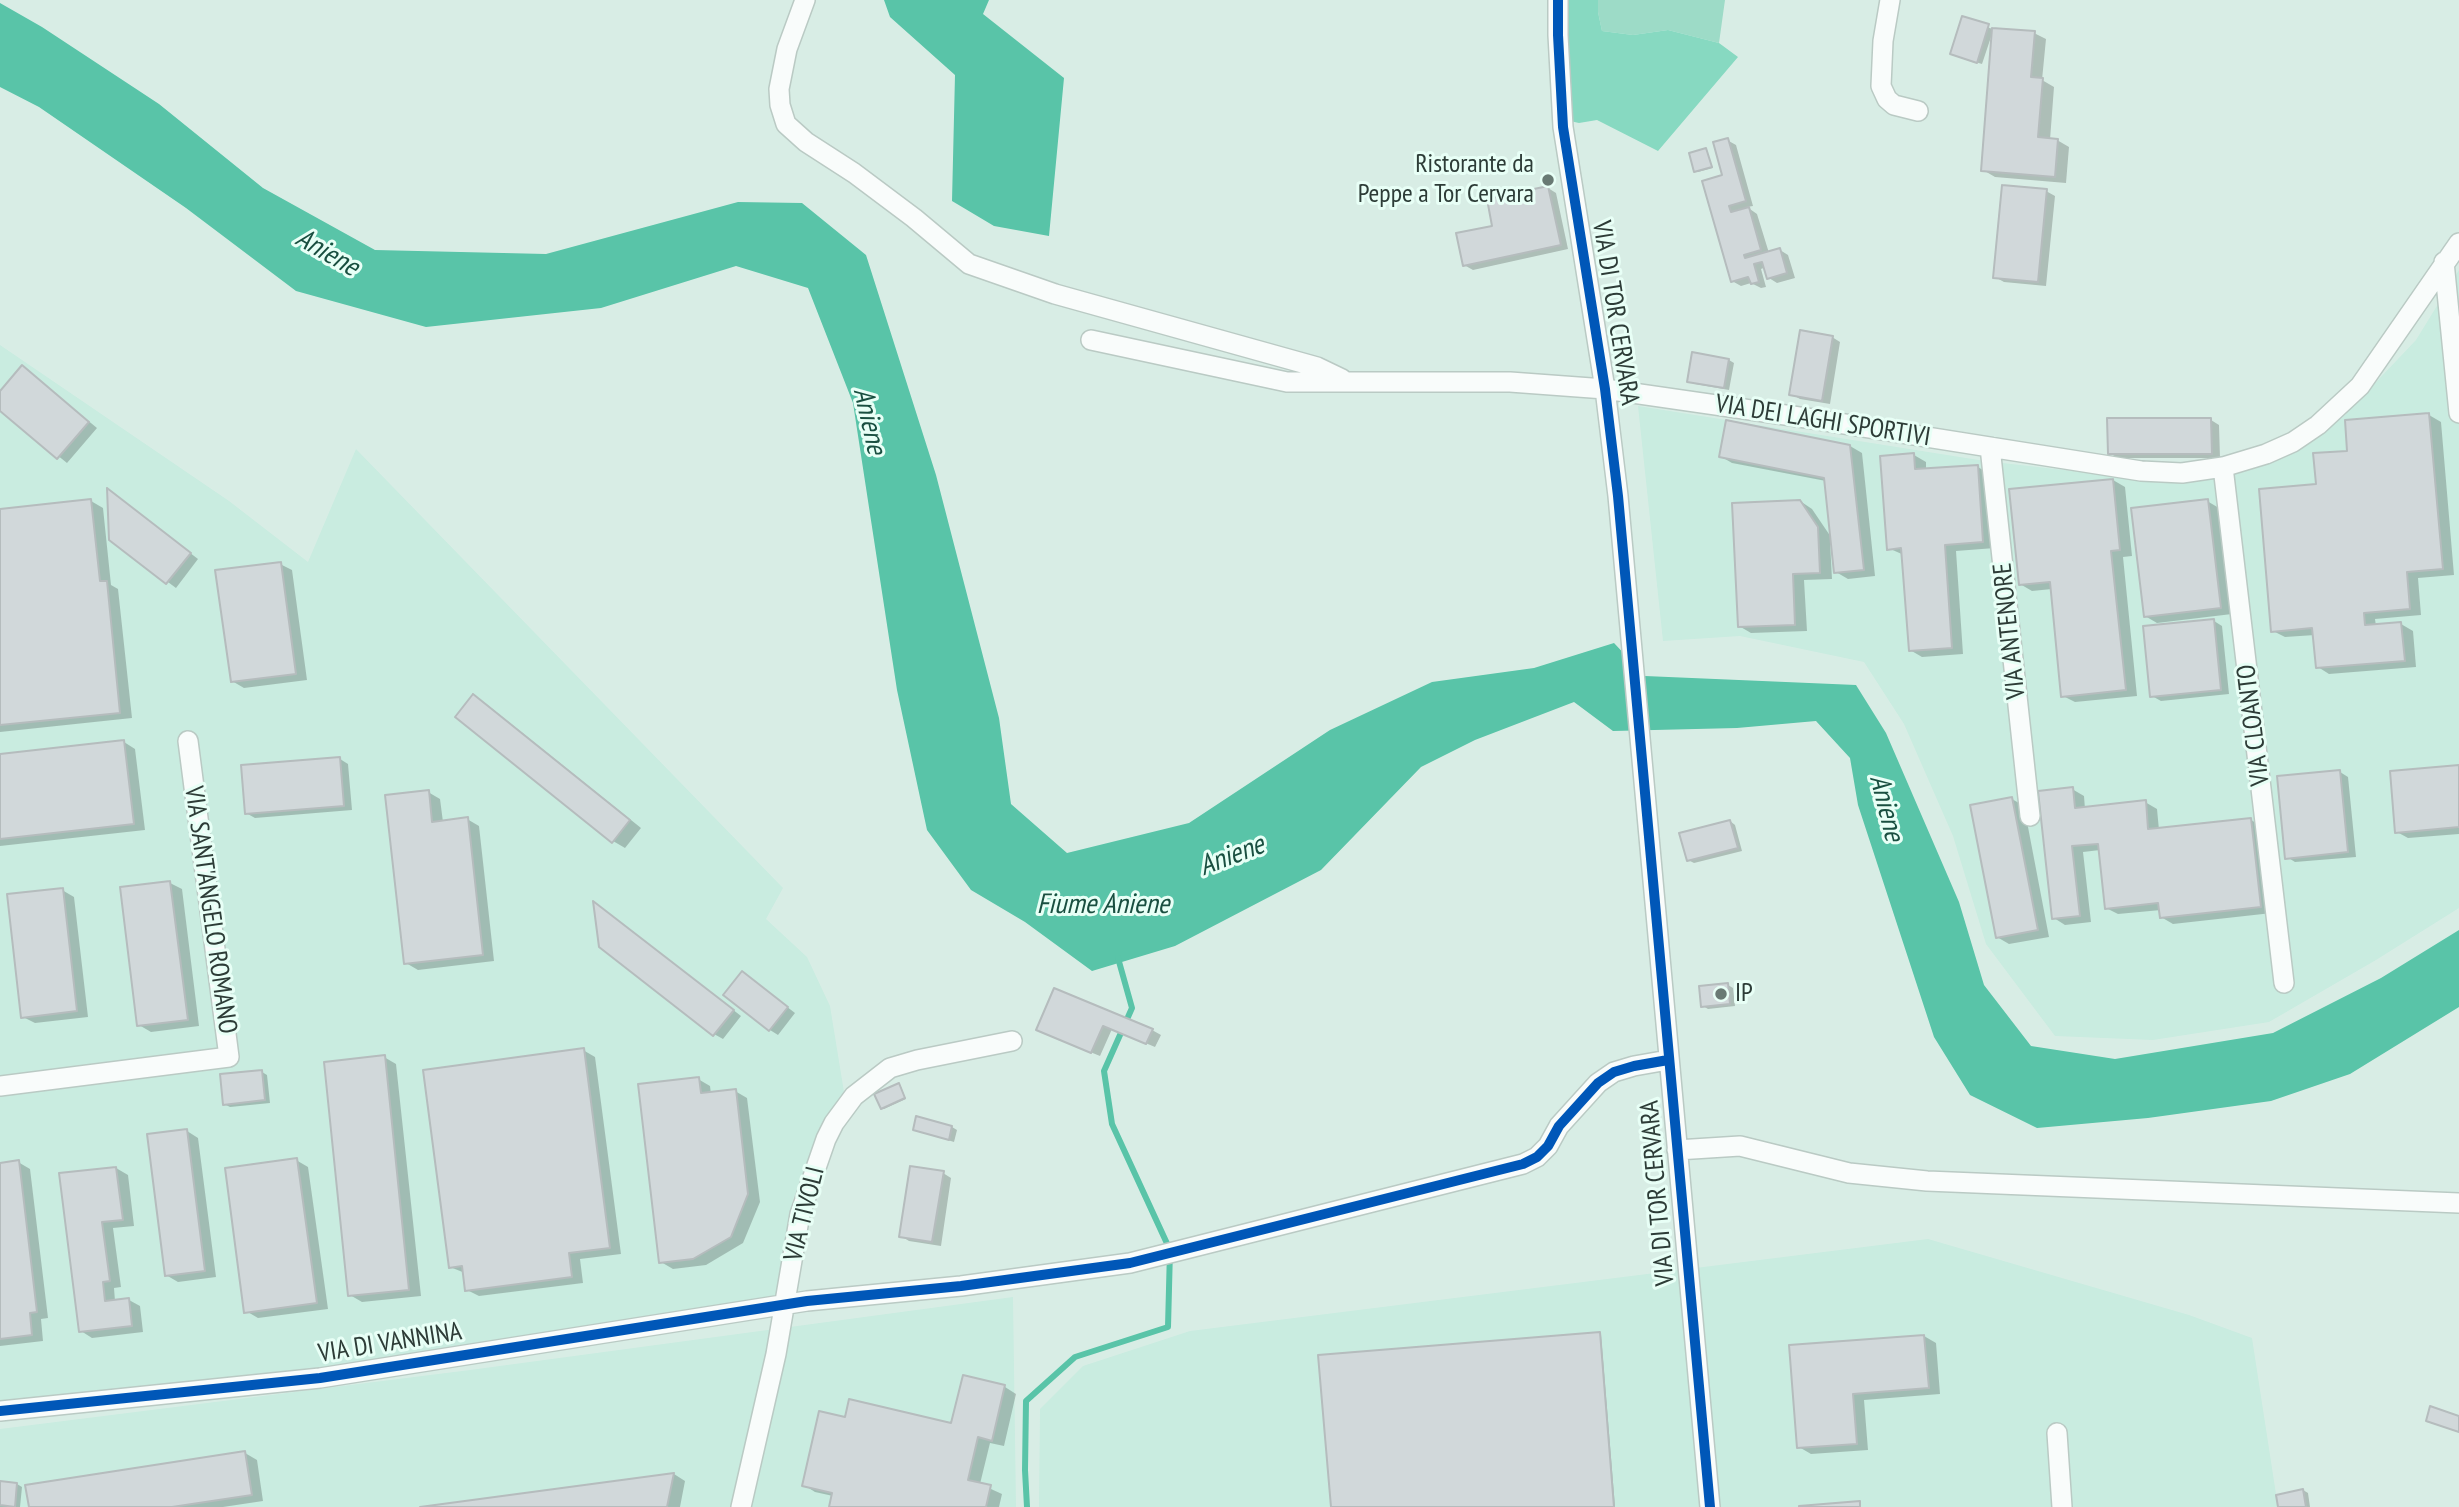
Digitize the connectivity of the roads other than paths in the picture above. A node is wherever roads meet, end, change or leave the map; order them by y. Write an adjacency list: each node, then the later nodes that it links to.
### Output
1 (806, 0): 8 (street)
2 (1558, 0): 9 (street, VIA DI TOR CERVARA)
3 (1890, 0): 4 (street)
4 (1918, 111)
5 (2459, 243): 6 (street, VIA DEI LAGHI SPORTIVI)
6 (2445, 262): 10 (street); 12 (street, VIA DEI LAGHI SPORTIVI)
7 (1091, 340): 8 (street, VIA DEI LAGHI SPORTIVI)
8 (1346, 381): 9 (street, VIA DEI LAGHI SPORTIVI)
9 (1605, 389): 11 (street, VIA DEI LAGHI SPORTIVI); 17 (street, VIA DI TOR CERVARA)
10 (2459, 413)
11 (1990, 447): 12 (street, VIA DEI LAGHI SPORTIVI); 14 (street, VIA ANTENORE)
12 (2223, 467): 15 (street, VIA CLOANTO)
13 (188, 741): 18 (street, VIA SANT'ANGELO ROMANO)
14 (2030, 816)
15 (2284, 983)
16 (1012, 1041): 21 (street, VIA TIVOLI)
17 (1668, 1059): 19 (street, VIA DI TOR CERVARA); 21 (street, VIA DI VANNINA)
18 (0, 1086)
19 (1677, 1150): 20 (street); 25 (street, VIA DI TOR CERVARA)
20 (2459, 1203)
21 (785, 1305): 22 (street, VIA DI VANNINA); 24 (street, VIA TIVOLI)
22 (0, 1411)
23 (2057, 1433): 26 (street)
24 (741, 1507)
25 (1710, 1507)
26 (2062, 1507)

